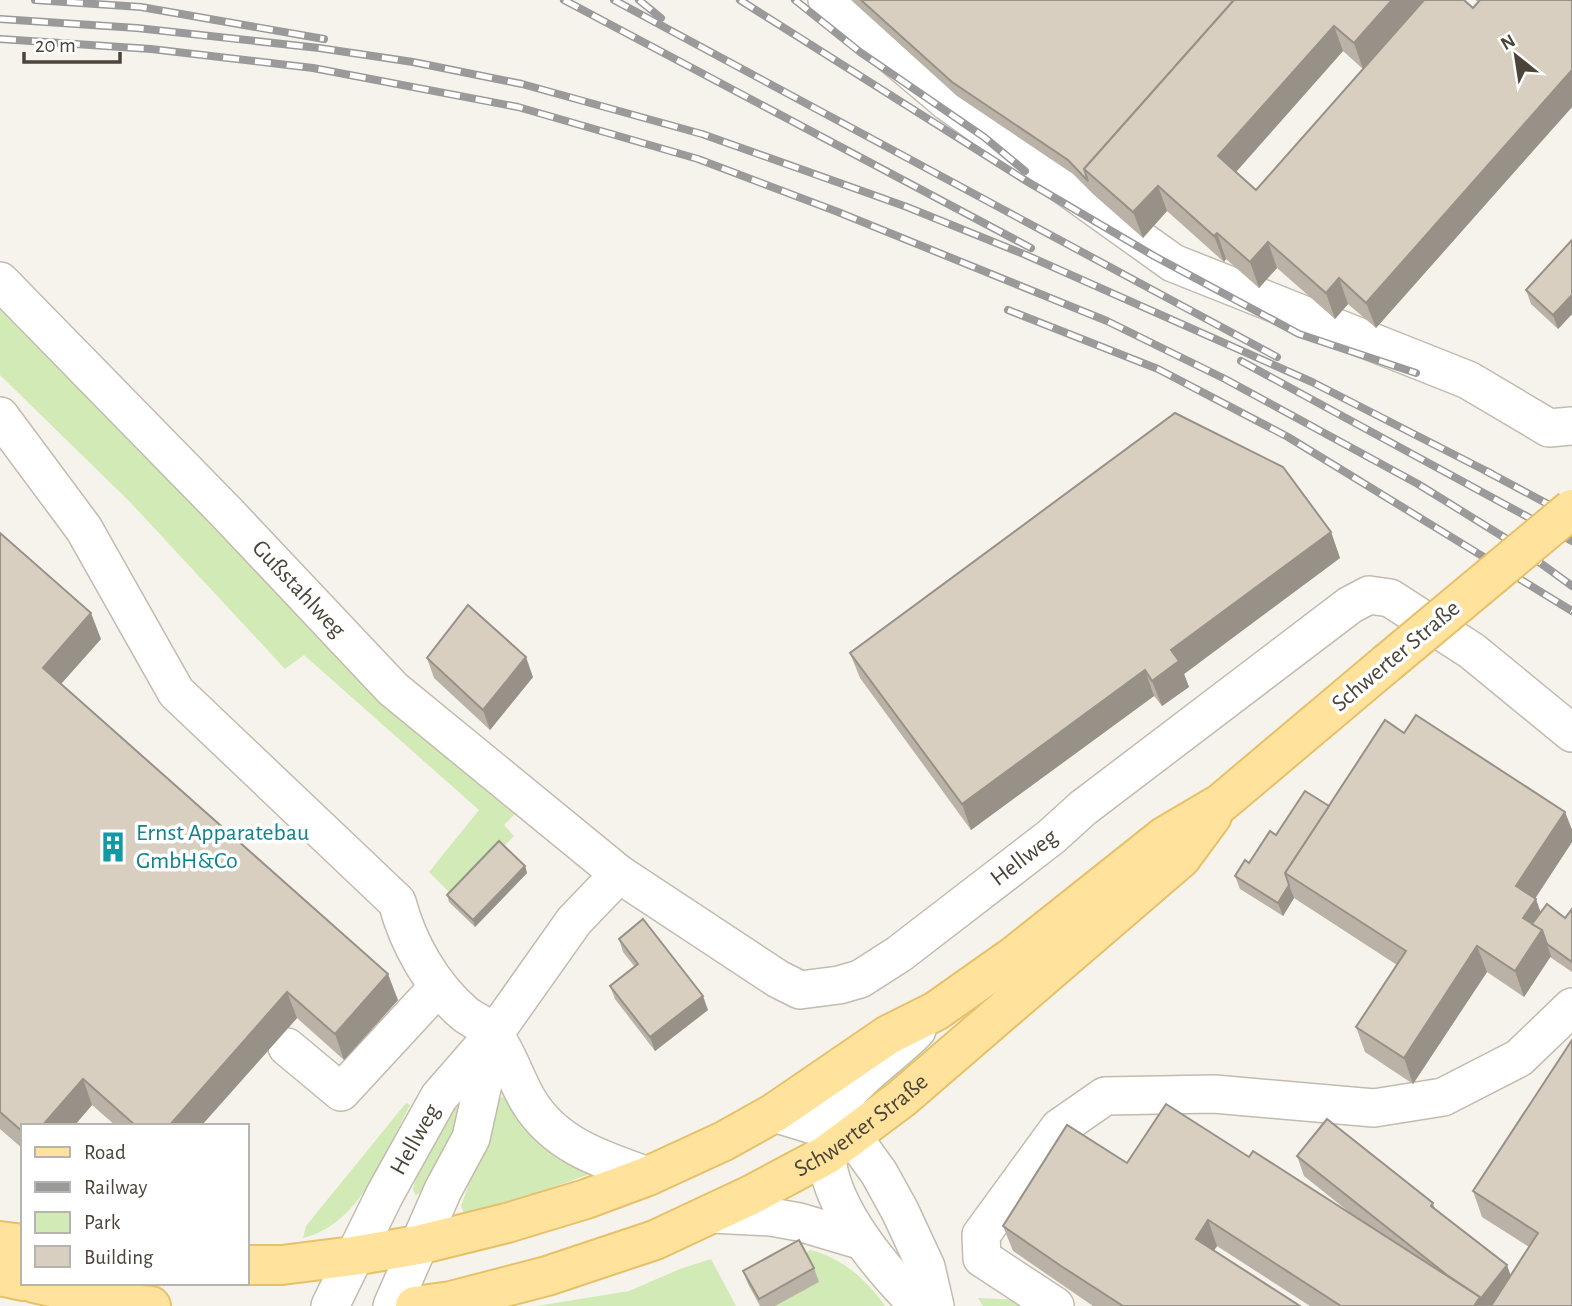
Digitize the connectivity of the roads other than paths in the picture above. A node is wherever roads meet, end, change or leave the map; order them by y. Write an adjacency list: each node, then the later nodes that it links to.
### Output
1 (827, 0): 4 (street)
2 (0, 281): 8 (street, Gußstahlweg)
3 (0, 416): 9 (street)
4 (1572, 426)
5 (1572, 509): 7 (main road, Schwerter Straße, bridge)
6 (1572, 733): 8 (street, Hellweg)
7 (1221, 803): 11 (main road, Schwerter Straße); 15 (main road, Schwerter Straße)
8 (619, 874): 12 (street, Hellweg)
9 (438, 987): 12 (street); 13 (street)
10 (1572, 1007): 33 (street)
11 (936, 1011): 14 (main road, Schwerter Straße); 15 (street)
12 (494, 1034): 16 (street); 21 (street, Hellweg); 22 (street, Hellweg)
13 (287, 1047)
14 (774, 1113): 15 (street); 16 (main road, Schwerter Straße)
15 (835, 1140): 17 (main road, Schwerter Straße); 19 (street); 32 (street)
16 (649, 1176): 21 (main road, Schwerter Straße)
17 (712, 1213): 19 (street); 30 (main road, Schwerter Straße)
18 (0, 1241): 20 (main road)
19 (863, 1241): 31 (street)
20 (21, 1244)
21 (418, 1245): 22 (main road, Schwerter Straße); 29 (street)
22 (354, 1256): 23 (main road, Schwerter Straße); 28 (street)
23 (248, 1265)
24 (0, 1276): 25 (main road)
25 (21, 1281)
26 (43, 1285): 27 (main road)
27 (136, 1305)
28 (330, 1306)
29 (392, 1306)
30 (415, 1306)
31 (919, 1306)
32 (935, 1306)
33 (1055, 1306)

